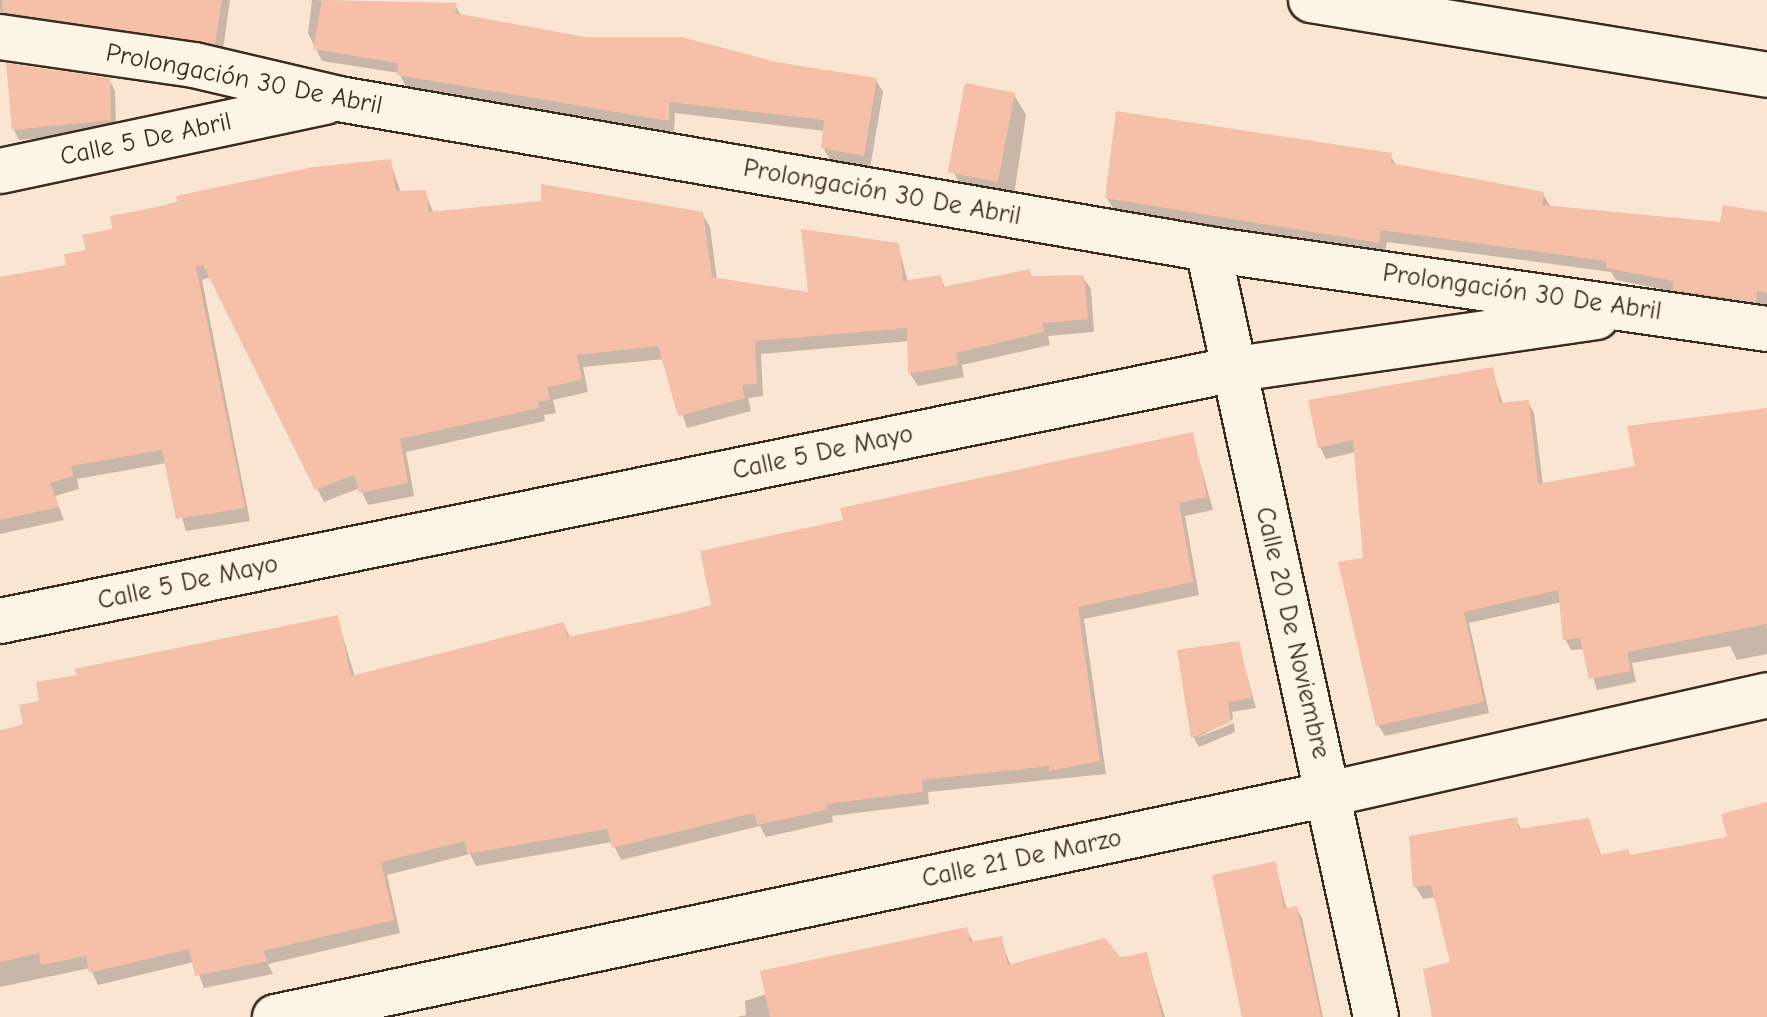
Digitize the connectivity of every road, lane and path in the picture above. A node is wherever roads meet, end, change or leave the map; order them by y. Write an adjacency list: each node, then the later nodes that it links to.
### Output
1 (1311, 0): 3 (main road)
2 (0, 37): 4 (main road, Prolongación 30 De Abril)
3 (1767, 75)
4 (339, 99): 5 (main road, Calle 5 De Abril); 6 (main road, Prolongación 30 De Abril)
5 (0, 171)
6 (1208, 249): 7 (main road, Prolongación 30 De Abril); 9 (main road, Calle 20 De Noviembre)
7 (1650, 310): 8 (main road, Prolongación 30 De Abril); 9 (main road, Calle 5 De Mayo)
8 (1767, 329)
9 (1230, 370): 10 (main road, Calle 5 De Mayo); 12 (main road, Calle 20 De Noviembre)
10 (0, 621)
11 (1767, 695): 12 (main road, Calle 21 De Marzo)
12 (1329, 794): 13 (main road, Calle 21 De Marzo); 14 (main road, Calle 20 De Noviembre)
13 (275, 1017)
14 (1376, 1017)

